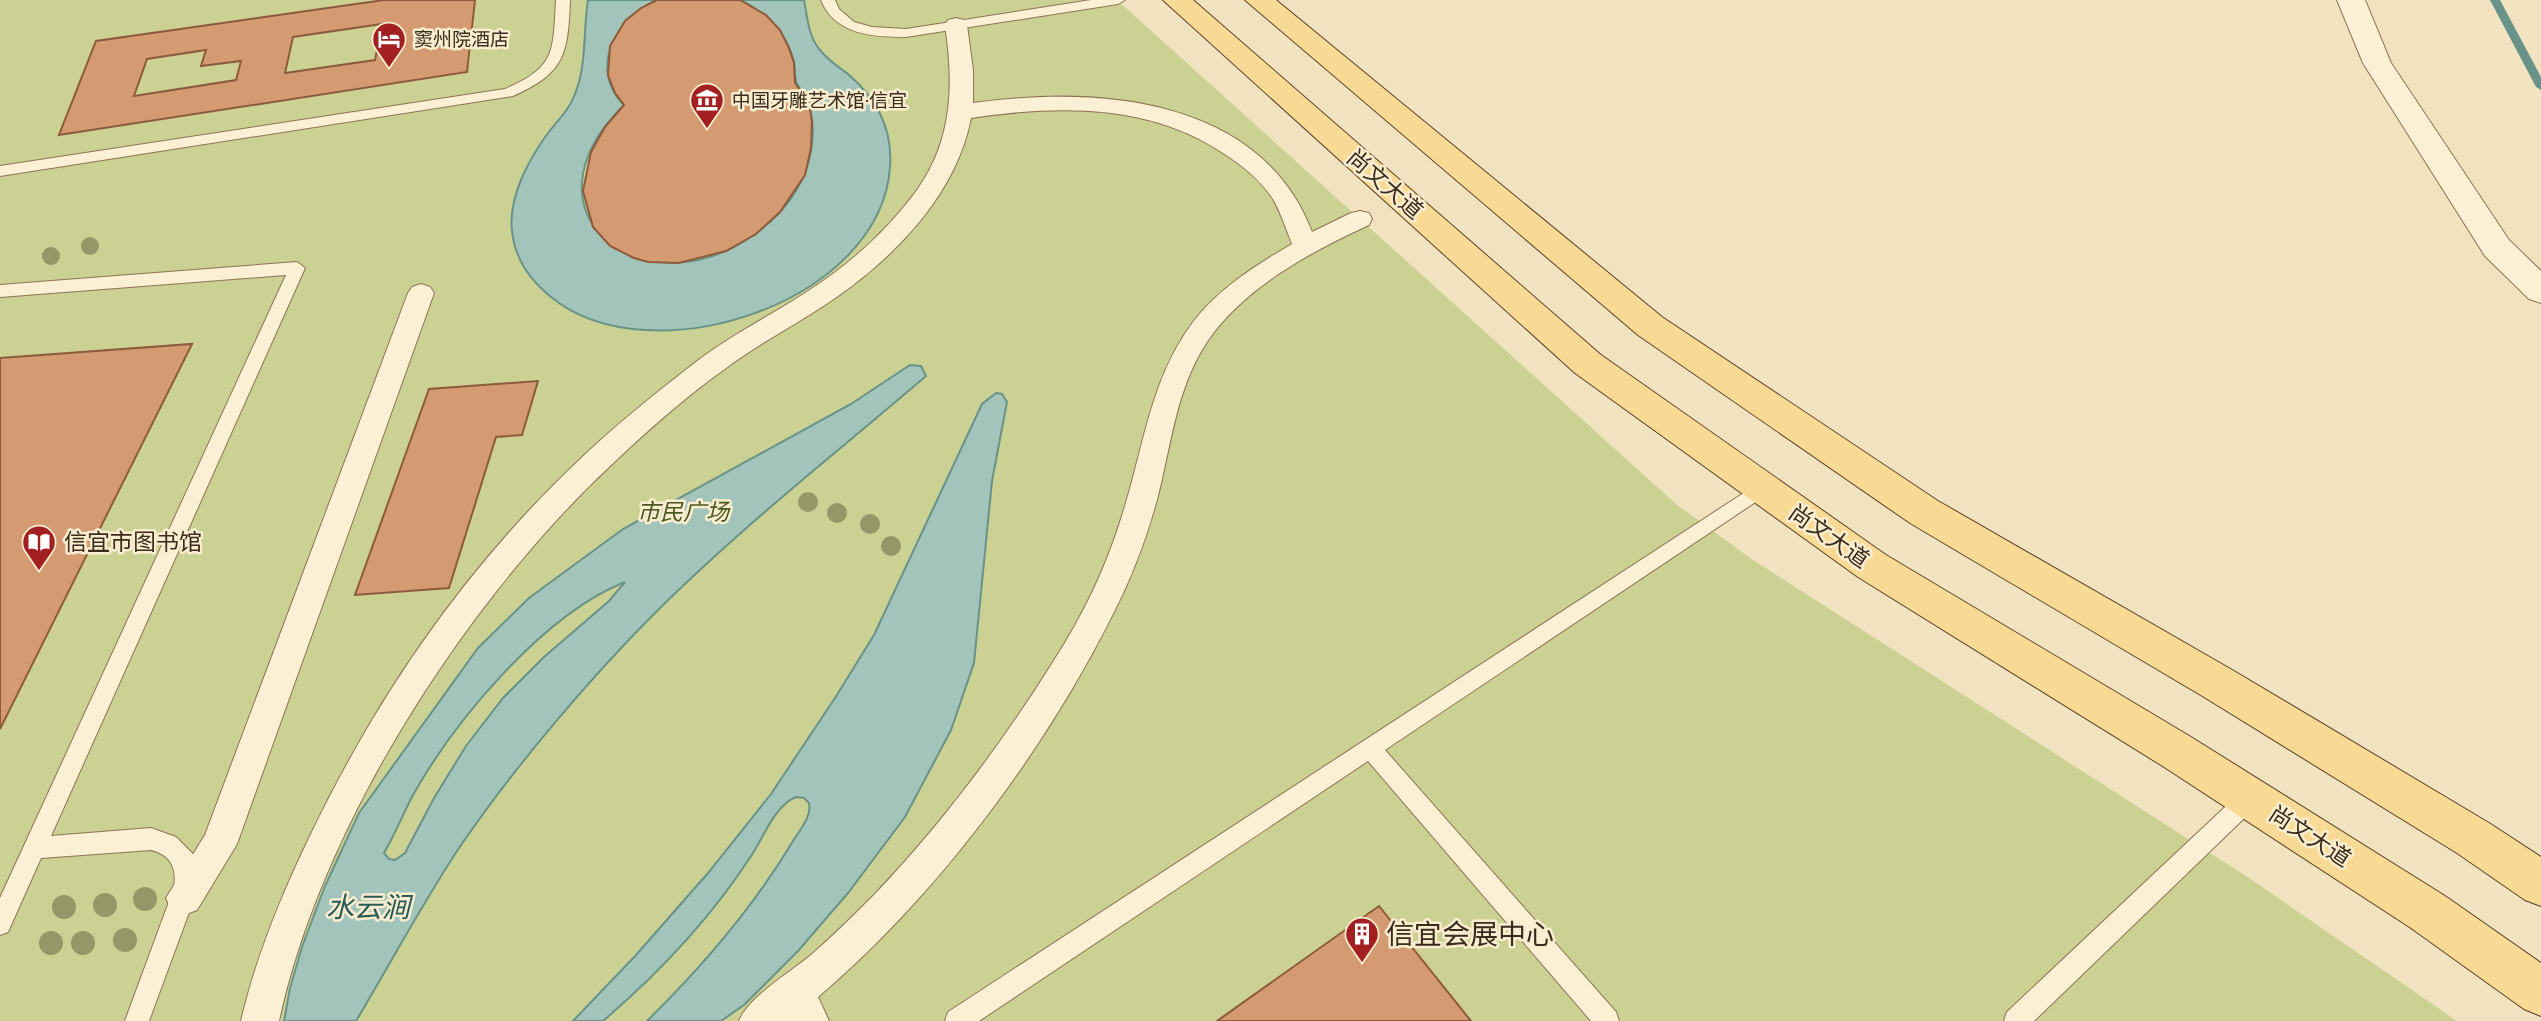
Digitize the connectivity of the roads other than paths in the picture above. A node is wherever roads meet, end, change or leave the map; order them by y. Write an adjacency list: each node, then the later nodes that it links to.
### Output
1 (563, 0): 9 (lane)
2 (828, 0): 7 (lane)
3 (1118, 0): 7 (lane)
4 (1177, 0): 15 (main road, 尚文大道)
5 (1259, 0): 19 (main road)
6 (2351, 0): 13 (street)
7 (956, 25): 8 (street)
8 (962, 112): 11 (street); 25 (street)
9 (0, 171)
10 (1360, 219): 11 (street)
11 (1306, 248): 23 (street)
12 (0, 291): 18 (lane)
13 (2541, 291)
14 (421, 293): 20 (street)
15 (1762, 488): 16 (lane); 17 (main road, 尚文大道)
16 (1370, 748): 27 (lane); 28 (lane)
17 (2250, 798): 22 (main road, 尚文大道); 29 (lane)
18 (34, 848): 20 (lane); 21 (lane)
19 (2541, 884)
20 (184, 898): 24 (lane)
21 (0, 924)
22 (2541, 992)
23 (803, 1007): 26 (street)
24 (137, 1021)
25 (260, 1021)
26 (758, 1021)
27 (957, 1021)
28 (1607, 1021)
29 (2016, 1021)

